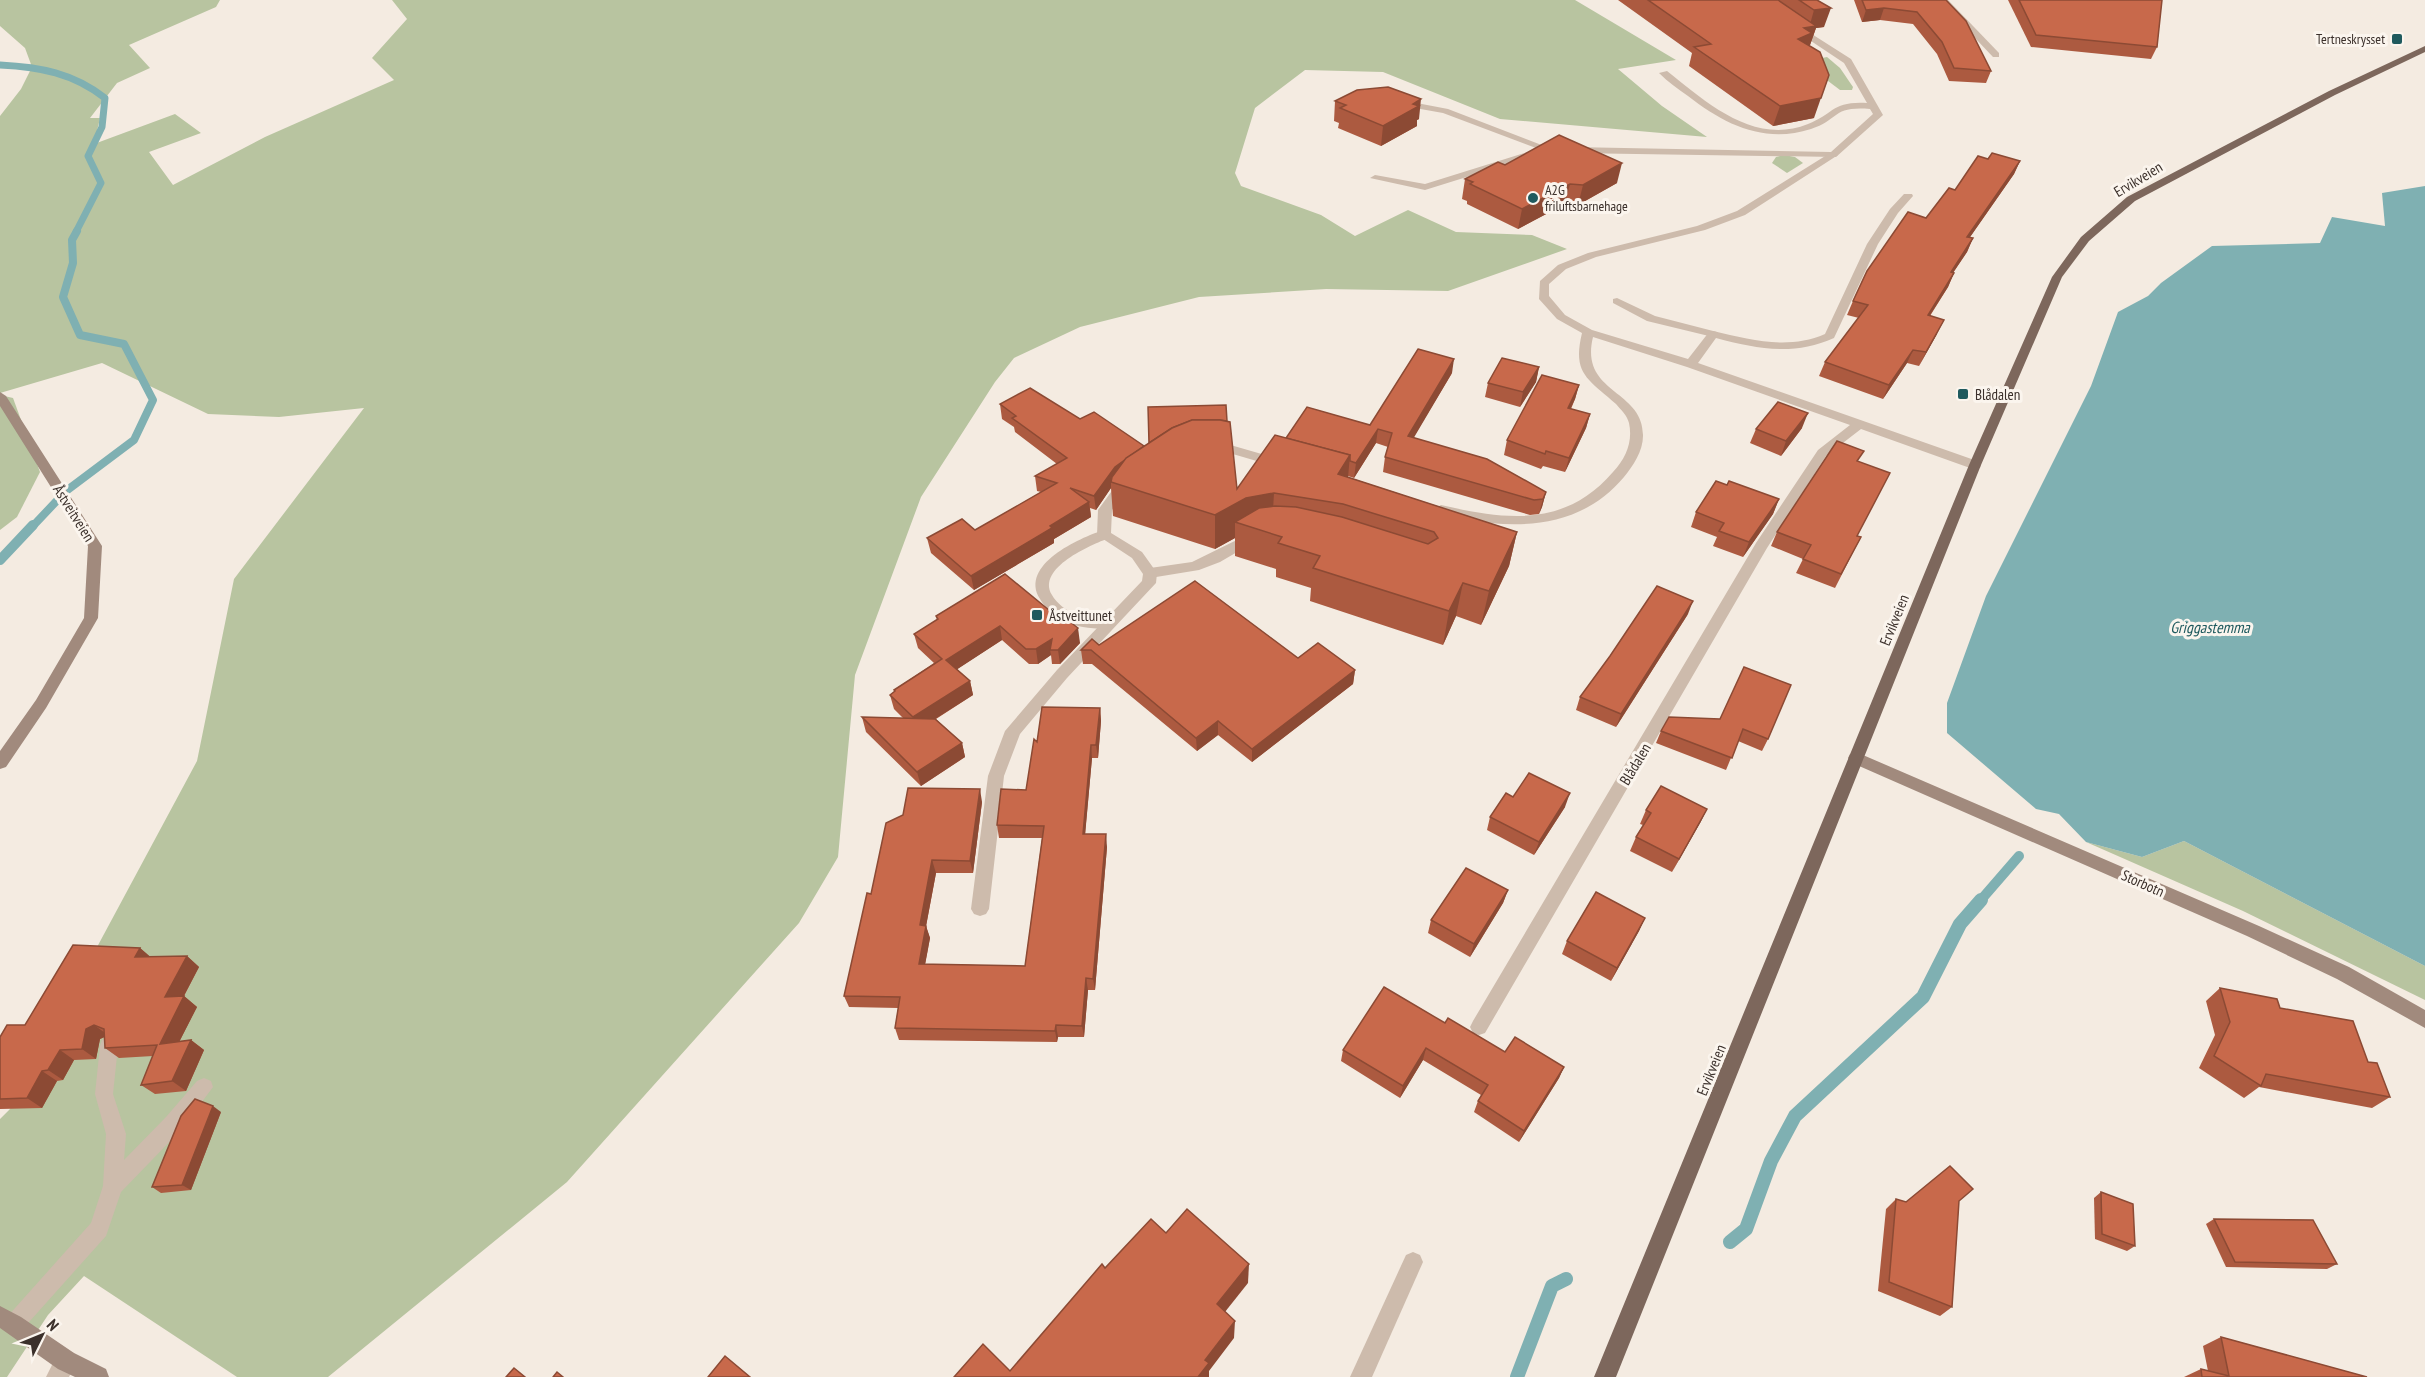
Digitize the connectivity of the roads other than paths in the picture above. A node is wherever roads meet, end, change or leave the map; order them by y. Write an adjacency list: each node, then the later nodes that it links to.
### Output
1 (1943, 0): 4 (street)
2 (1782, 18): 7 (street)
3 (2423, 47): 21 (main road, Ervikveien)
4 (1996, 55)
5 (1664, 73): 7 (street)
6 (1394, 102): 8 (street)
7 (1873, 106): 9 (street)
8 (1547, 149): 9 (street); 10 (street)
9 (1833, 155): 15 (street)
10 (1375, 178)
11 (1908, 196): 16 (street)
12 (1617, 301): 14 (street)
13 (1678, 320): 14 (street)
14 (1696, 331): 16 (street)
15 (1588, 332): 17 (street); 24 (street)
16 (1713, 334): 17 (street)
17 (1691, 364): 19 (street)
18 (0, 396): 30 (street, Åstveitveien)
19 (1861, 423): 21 (street); 33 (street, Blådalen)
20 (1198, 447): 22 (street)
21 (1975, 465): 29 (main road, Ervikveien)
22 (1294, 468)
23 (1132, 479): 26 (street)
24 (1429, 506)
25 (1267, 534): 27 (street)
26 (1104, 535): 27 (street); 28 (street)
27 (1150, 573): 28 (street)
28 (1109, 625): 31 (street)
29 (1856, 758): 32 (street, Storbotn); 42 (main road, Ervikveien)
30 (0, 763)
31 (980, 909)
32 (2425, 1020)
33 (1479, 1027)
34 (109, 1046): 36 (street)
35 (204, 1088): 36 (street)
36 (113, 1186): 38 (street)
37 (1413, 1262): 41 (street)
38 (7, 1320): 39 (street)
39 (62, 1369): 40 (street)
40 (98, 1377)
41 (1361, 1377)
42 (1605, 1377)

